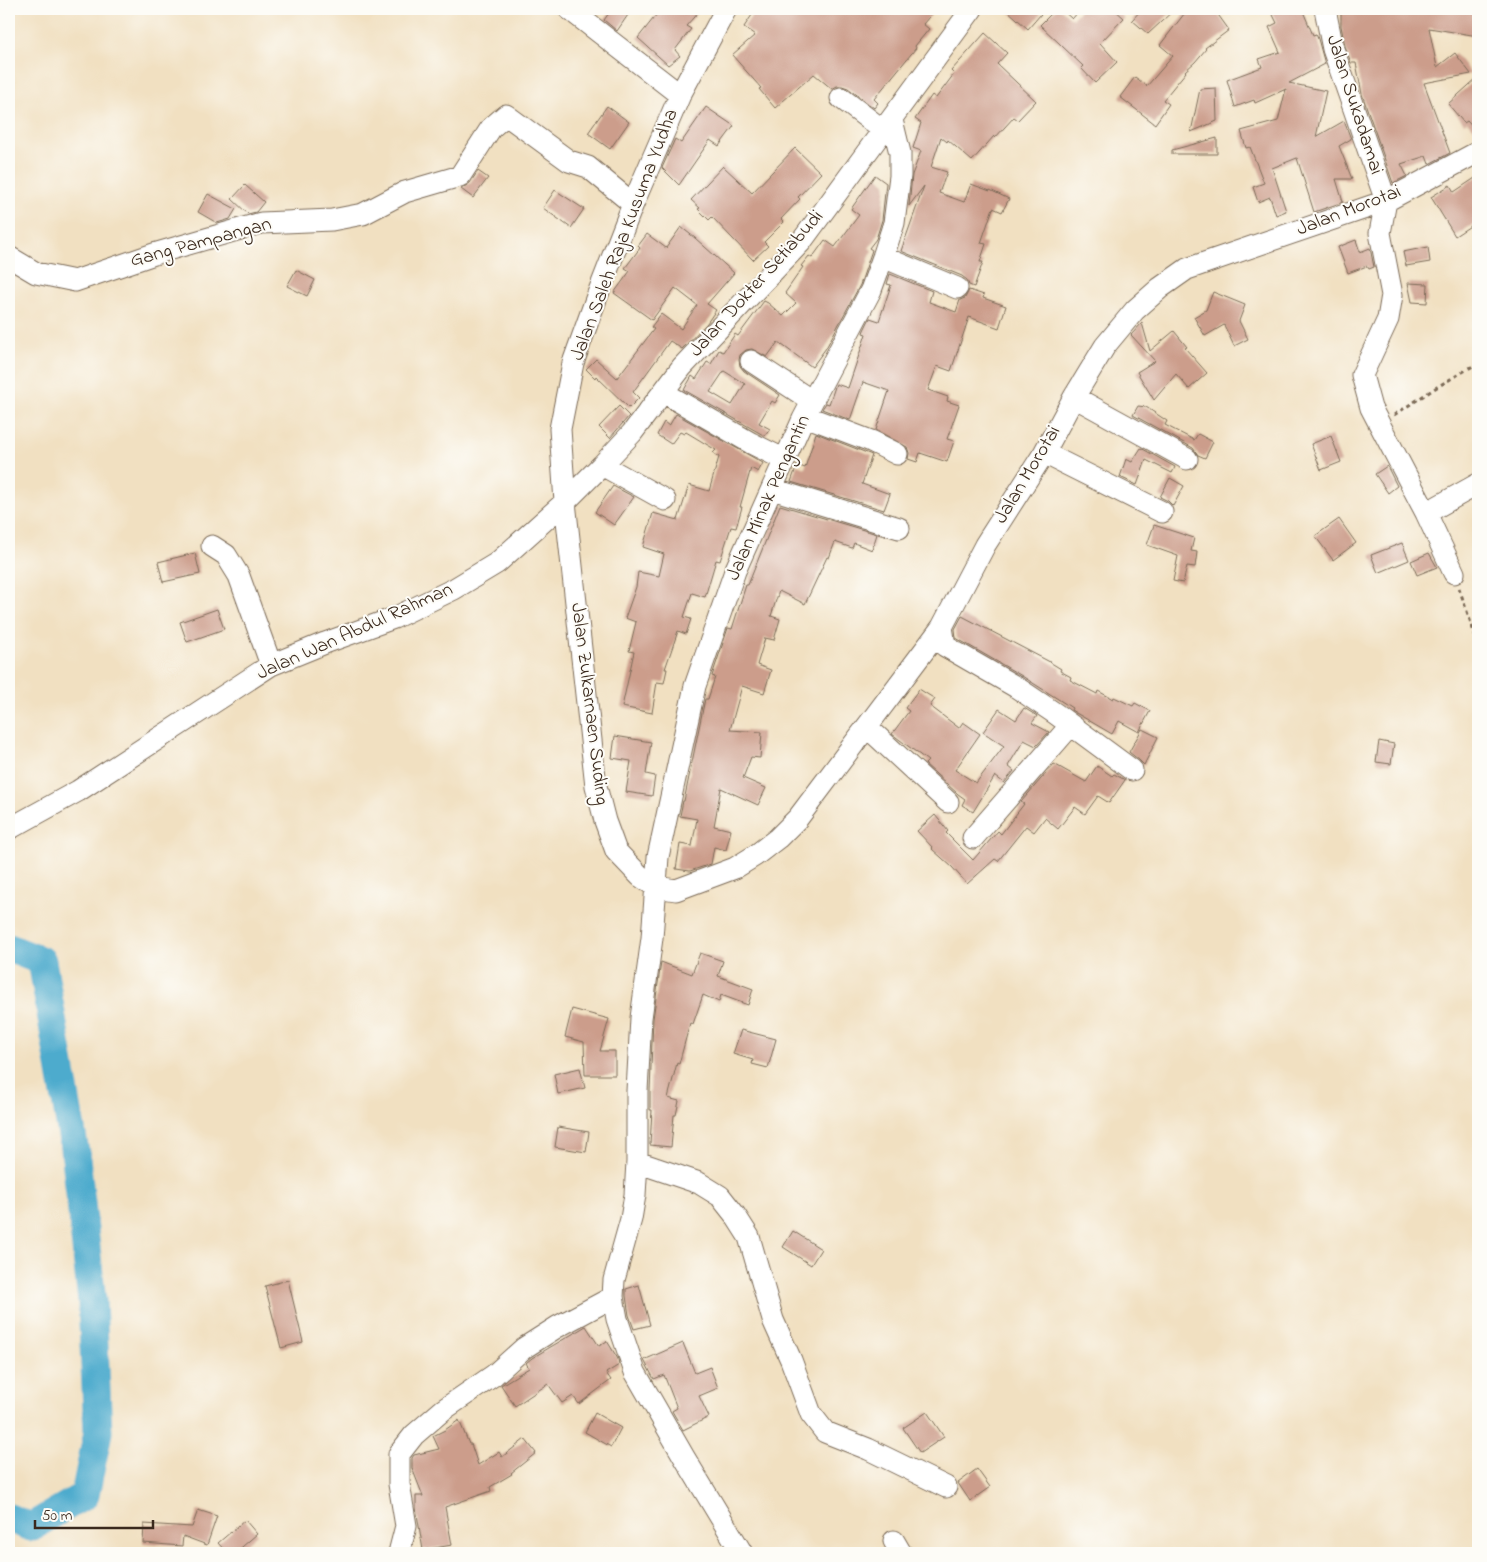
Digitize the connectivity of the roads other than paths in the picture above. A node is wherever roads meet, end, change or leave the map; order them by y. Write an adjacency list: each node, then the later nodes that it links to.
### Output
1 (569, 9): 5 (street)
2 (726, 9): 5 (street, Jalan Saleh Raja Kusuma Yudha)
3 (972, 9): 7 (street, Jalan Dokter Setiabudi)
4 (1325, 9): 9 (street, Jalan Sukadamai)
5 (680, 95): 10 (street, Jalan Saleh Raja Kusuma Yudha)
6 (841, 98): 7 (street)
7 (888, 125): 12 (street, Jalan Minak Pengantin); 22 (street, Jalan Dokter Setiabudi)
8 (1478, 152): 9 (street, Jalan Morotai)
9 (1386, 201): 15 (street, Jalan Morotai); 28 (street)
10 (633, 204): 11 (street, Gang Pampangan); 26 (street, Jalan Saleh Raja Kusuma Yudha)
11 (9, 257)
12 (883, 257): 13 (street); 17 (street, Jalan Minak Pengantin)
13 (957, 288)
14 (751, 360): 17 (street)
15 (1074, 397): 18 (street, Jalan Morotai); 20 (street)
16 (673, 398): 21 (street)
17 (808, 408): 19 (street); 21 (street, Jalan Minak Pengantin)
18 (1044, 453): 27 (street); 32 (street, Jalan Morotai)
19 (897, 454)
20 (1187, 459)
21 (785, 460): 24 (street, Jalan Minak Pengantin)
22 (602, 465): 25 (street); 26 (street, Jalan Dokter Setiabudi)
23 (1478, 484): 28 (street)
24 (772, 488): 29 (street); 40 (street, Jalan Minak Pengantin)
25 (666, 500)
26 (565, 502): 33 (street, Jalan Wan Abdul Rahman); 40 (street, Jalan Zulkarnaen Suding)
27 (1162, 512)
28 (1426, 513): 31 (street)
29 (899, 528)
30 (212, 546): 33 (street)
31 (1454, 573)
32 (942, 627): 34 (street); 35 (street, Jalan Morotai)
33 (271, 665): 38 (street, Jalan Wan Abdul Rahman)
34 (1071, 724): 36 (street); 39 (street)
35 (866, 727): 37 (street); 40 (street, Jalan Morotai)
36 (1132, 770)
37 (948, 802)
38 (9, 829)
39 (973, 838)
40 (656, 887): 41 (street, Jalan Minak Pengantin)
41 (637, 1162): 42 (street, Jalan Minak Pengantin); 43 (street)
42 (612, 1297): 44 (street); 45 (street)
43 (946, 1487)
44 (399, 1553)
45 (742, 1553)

